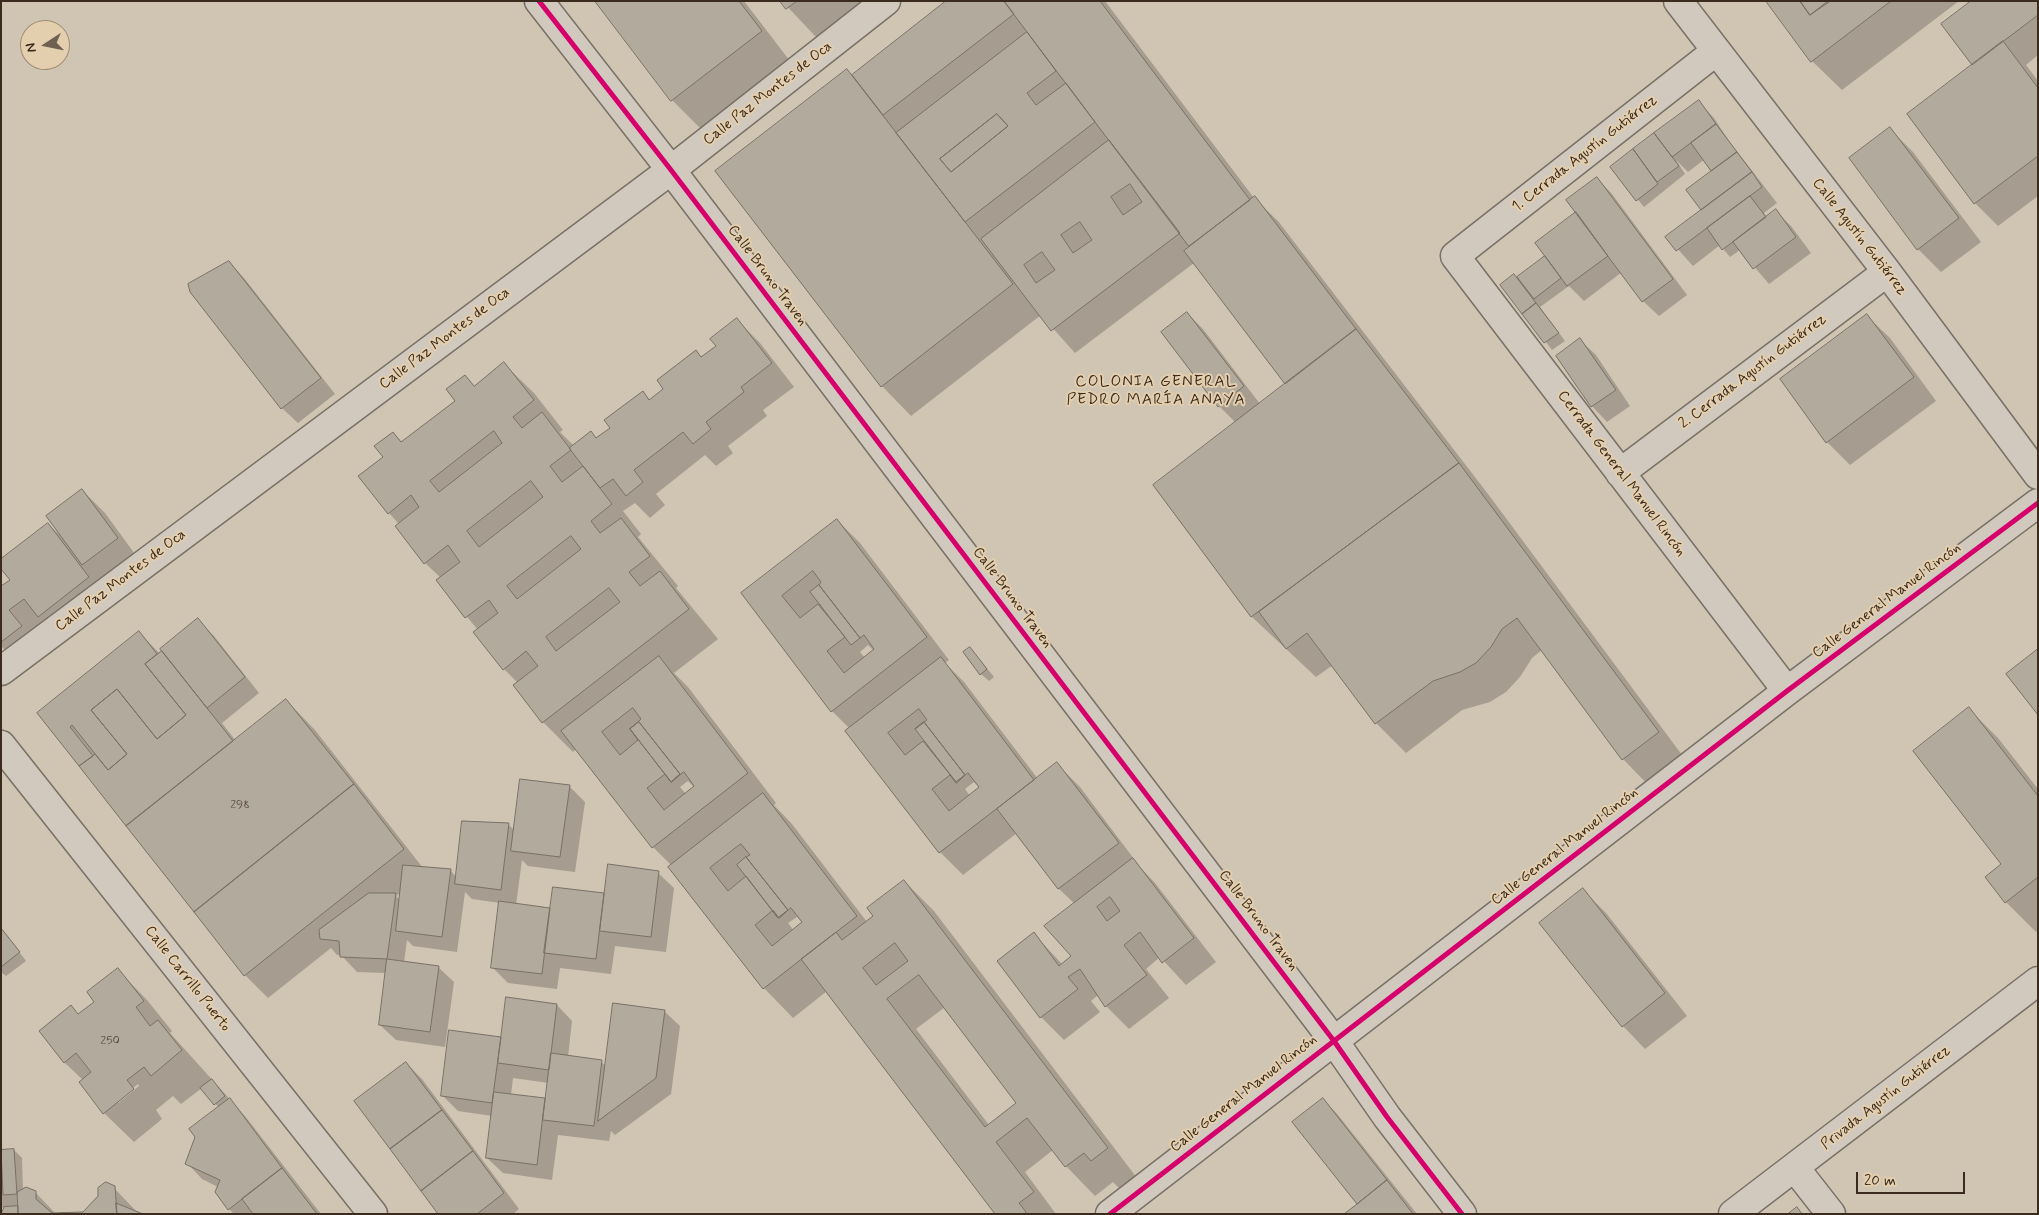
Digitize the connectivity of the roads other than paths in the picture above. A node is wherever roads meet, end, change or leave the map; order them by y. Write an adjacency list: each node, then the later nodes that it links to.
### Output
1 (538, 1): 5 (street, Calle Bruno Traven)
2 (886, 1): 5 (street, Calle Paz Montes de Oca)
3 (1678, 1): 4 (street, Calle Agustín Gutiérrez)
4 (1716, 52): 6 (street, 1. Cerrada Agustín Gutiérrez); 7 (street, Calle Agustín Gutiérrez)
5 (671, 170): 11 (street, Calle Paz Montes de Oca); 15 (street, Calle Bruno Traven)
6 (1455, 256): 8 (street, Cerrada General Manuel Rincón)
7 (1886, 272): 8 (street, 2. Cerrada Agustín Gutiérrez); 9 (street, Calle Agustín Gutiérrez)
8 (1620, 473): 12 (street, Cerrada General Manuel Rincón)
9 (2038, 475)
10 (2038, 503): 12 (street, Calle General Manuel Rincón)
11 (1, 671)
12 (1787, 691): 15 (street, Calle General Manuel Rincón)
13 (1, 745): 17 (street, Calle Carrillo Puerto)
14 (2038, 981): 16 (street, Privada Agustín Gutiérrez)
15 (1334, 1041): 18 (street, Calle General Manuel Rincón); 19 (street, Calle Bruno Traven)
16 (1795, 1168): 20 (street, Privada Agustín Gutiérrez); 21 (street)
17 (373, 1214)
18 (1110, 1214)
19 (1462, 1214)
20 (1733, 1214)
21 (1831, 1214)

